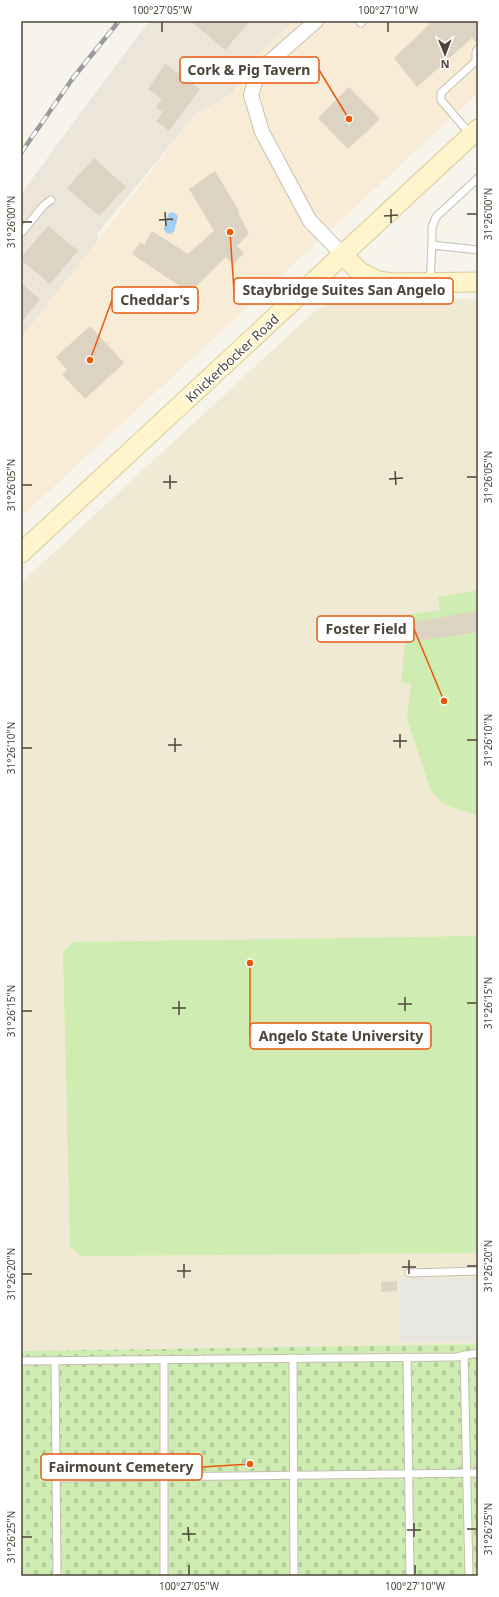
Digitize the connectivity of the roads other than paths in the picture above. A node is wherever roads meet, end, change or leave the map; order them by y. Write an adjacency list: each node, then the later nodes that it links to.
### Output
1 (316, 21): 12 (street)
2 (359, 21): 3 (lane)
3 (363, 21)
4 (478, 49): 5 (lane)
5 (477, 61): 6 (lane)
6 (474, 132): 12 (main road, Knickerbocker Road)
7 (478, 178): 10 (lane)
8 (51, 200): 9 (lane)
9 (21, 233)
10 (432, 245): 11 (lane); 13 (lane)
11 (478, 250)
12 (342, 255): 13 (main road); 15 (main road, Knickerbocker Road)
13 (430, 282): 14 (main road)
14 (478, 282)
15 (21, 552)
16 (478, 1271): 17 (lane)
17 (409, 1272)
18 (478, 1353): 19 (lane)
19 (464, 1355): 20 (lane); 25 (lane)
20 (407, 1357): 21 (lane); 27 (lane)
21 (293, 1358): 22 (lane); 28 (lane)
22 (164, 1360): 24 (lane); 29 (lane)
23 (21, 1361): 24 (lane)
24 (55, 1361): 30 (lane)
25 (467, 1473): 26 (lane); 27 (lane); 35 (lane)
26 (478, 1473)
27 (409, 1474): 28 (lane); 34 (lane)
28 (294, 1475): 29 (lane); 33 (lane)
29 (164, 1477): 30 (lane); 32 (lane)
30 (56, 1478): 31 (lane)
31 (57, 1576)
32 (164, 1576)
33 (294, 1576)
34 (410, 1576)
35 (469, 1576)

